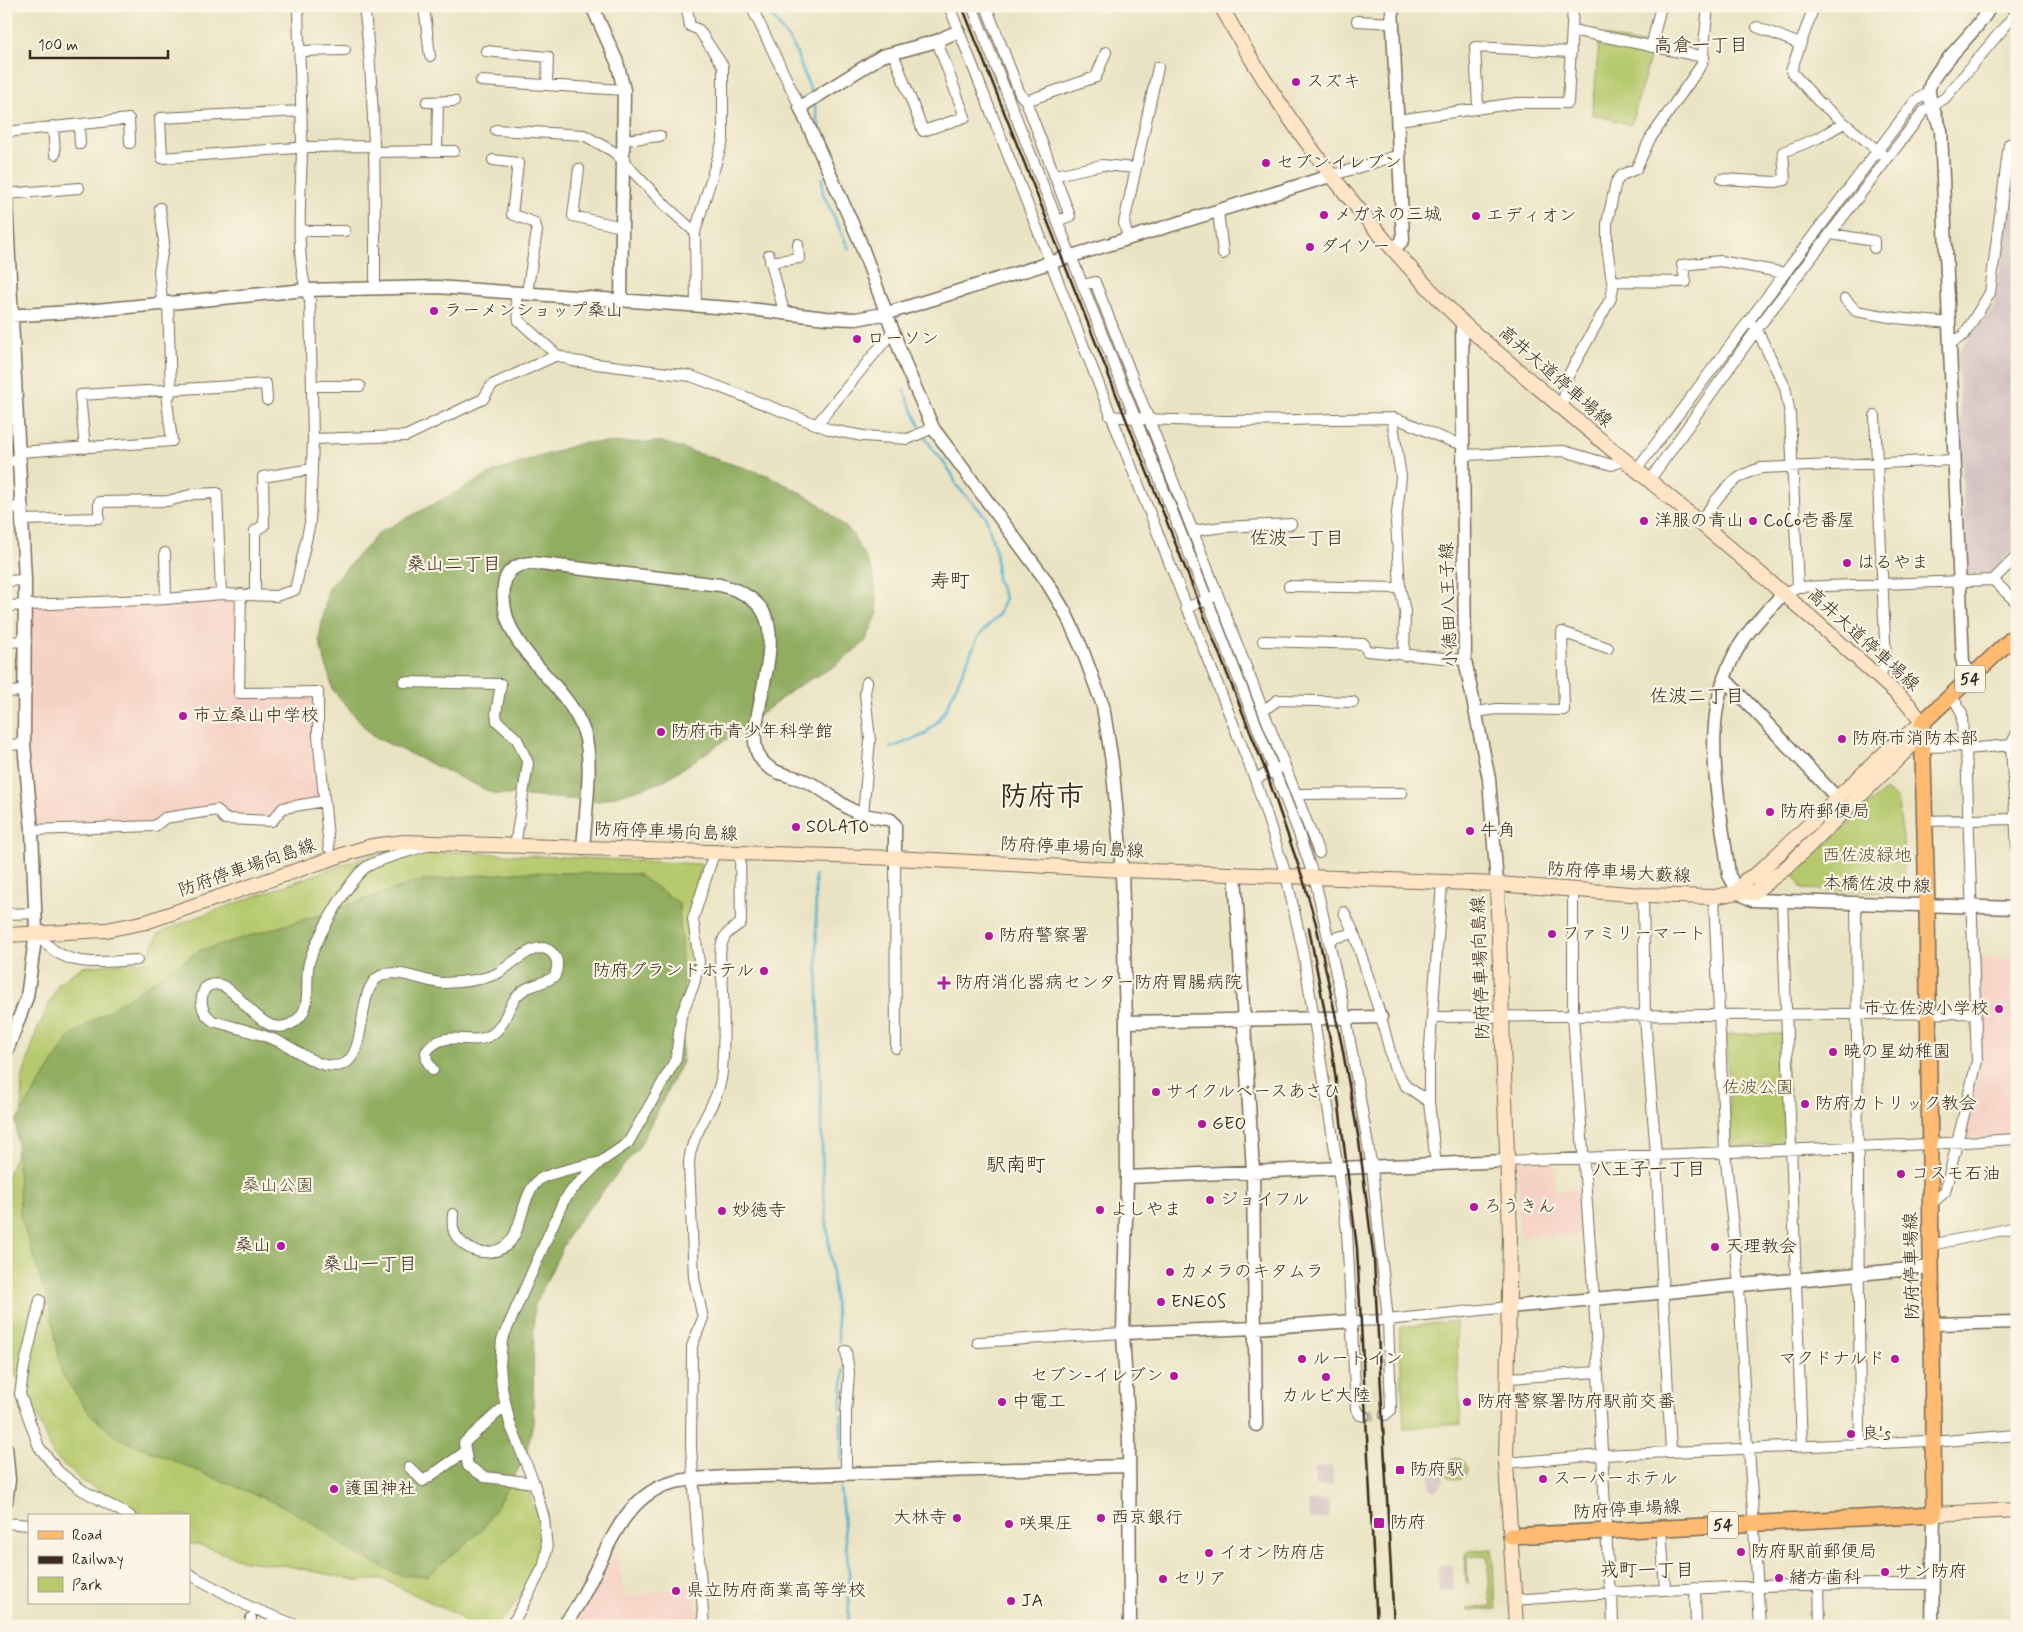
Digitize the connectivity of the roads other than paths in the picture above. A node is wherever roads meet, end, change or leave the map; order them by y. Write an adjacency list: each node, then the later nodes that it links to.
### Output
1 (298, 6): 27 (street)
2 (364, 6): 57 (street)
3 (424, 6): 32 (street)
4 (592, 6): 37 (street)
5 (751, 6): 40 (street)
6 (949, 6): 21 (street)
7 (972, 6): 76 (street)
8 (986, 6): 41 (street)
9 (1221, 6): 69 (main road, 高井大道停車場線)
10 (1392, 6): 19 (street)
11 (1573, 6): 22 (street)
12 (1661, 6): 25 (street)
13 (1708, 6): 33 (street)
14 (1814, 6): 24 (street)
15 (1990, 6): 38 (street)
16 (687, 9): 80 (street)
17 (2017, 12): 42 (street)
18 (1357, 21): 19 (street)
19 (1393, 23): 45 (street)
20 (1758, 27): 24 (street)
21 (958, 30): 23 (street); 89 (street)
22 (1572, 30): 25 (street); 30 (street)
23 (937, 41): 31 (street); 31 (street)
24 (1800, 44): 46 (street)
25 (1651, 47): 33 (street)
26 (345, 50): 27 (street)
27 (299, 51): 44 (street)
28 (486, 51): 36 (street)
29 (1106, 52): 41 (street)
30 (1571, 52): 43 (street); 43 (street)
31 (893, 53): 40 (street)
32 (430, 56)
33 (1704, 57): 91 (street)
34 (1158, 67): 66 (street)
35 (480, 81): 36 (street)
36 (547, 85): 37 (street)
37 (624, 90): 52 (street)
38 (1929, 92): 42 (street); 60 (street)
39 (454, 101): 58 (street)
40 (809, 101): 101 (street)
41 (1026, 102): 68 (street)
42 (1933, 106): 63 (street); 105 (street)
43 (1478, 107): 45 (street)
44 (301, 111): 56 (street); 56 (street)
45 (1398, 120): 62 (street)
46 (1844, 123): 60 (street); 70 (street)
47 (79, 124): 48 (street); 53 (street); 55 (street)
48 (53, 126): 50 (street); 61 (street)
49 (496, 130): 65 (street)
50 (6, 132)
51 (660, 136): 52 (street)
52 (624, 140): 65 (street)
53 (130, 143)
54 (2017, 143): 108 (street)
55 (80, 144)
56 (302, 149): 57 (street); 78 (street)
57 (374, 149): 58 (street); 93 (street)
58 (437, 151): 59 (street)
59 (454, 151)
60 (1878, 151): 63 (street); 90 (street)
61 (55, 154)
62 (1399, 155): 69 (street); 86 (street)
63 (1888, 158): 82 (street)
64 (493, 160): 95 (street)
65 (623, 162): 77 (street); 80 (street)
66 (1135, 168): 68 (street); 83 (street)
67 (579, 169): 77 (street)
68 (1056, 175): 76 (street)
69 (1330, 176): 75 (street); 86 (main road, 高井大道停車場線)
70 (1722, 179)
71 (79, 188): 72 (street)
72 (6, 194)
73 (6, 201): 81 (street)
74 (160, 208): 98 (street)
75 (1218, 210): 83 (street); 87 (street)
76 (1057, 221): 88 (street)
77 (622, 228): 96 (street)
78 (300, 231): 79 (street); 94 (street)
79 (345, 231)
80 (695, 232): 99 (street)
81 (7, 233): 102 (street)
82 (1831, 234): 85 (street); 106 (street)
83 (1128, 238): 88 (street)
84 (798, 244): 100 (street)
85 (1874, 248)
86 (1394, 249): 104 (main road, 高井大道停車場線)
87 (1223, 254)
88 (1071, 255): 89 (street); 92 (street)
89 (1049, 262): 101 (street); 115 (street)
90 (1785, 274): 91 (street); 103 (street)
91 (1612, 281): 114 (street)
92 (1083, 285): 117 (street); 119 (street)
93 (375, 288): 94 (street); 95 (street)
94 (305, 290): 98 (street); 110 (street)
95 (521, 293): 96 (street); 109 (street)
96 (621, 300): 99 (street)
97 (1845, 300): 105 (street)
98 (165, 302): 102 (street); 112 (street)
99 (696, 305): 100 (street)
100 (784, 312): 101 (street)
101 (888, 313): 107 (street)
102 (10, 316): 125 (street)
103 (1751, 318): 106 (street); 132 (street)
104 (1462, 322): 114 (main road, 高井大道停車場線); 124 (street, 小徳田八王子線)
105 (1950, 323): 108 (street)
106 (1757, 329): 130 (street); 133 (street)
107 (892, 331): 120 (street); 121 (street)
108 (1951, 343): 127 (street)
109 (557, 356): 120 (street); 122 (street)
110 (313, 386): 111 (street); 122 (street)
111 (360, 386)
112 (171, 390): 113 (street); 123 (street); 123 (street)
113 (267, 400)
114 (1562, 409): 126 (main road, 高井大道停車場線)
115 (1110, 416): 117 (street); 160 (street)
116 (1875, 416): 129 (street)
117 (1134, 418): 119 (street); 156 (street)
118 (1392, 418): 119 (street); 124 (street); 149 (street)
119 (1149, 420): 139 (street)
120 (817, 424): 121 (street)
121 (932, 428): 209 (street)
122 (313, 439): 131 (street)
123 (85, 448): 125 (street)
124 (1463, 450): 126 (street); 167 (street, 小徳田八王子線)
125 (21, 456): 128 (street); 134 (street)
126 (1624, 460): 132 (main road, 高井大道停車場線)
127 (1955, 460): 129 (street); 145 (street)
128 (6, 461)
129 (1876, 463): 130 (street); 146 (street)
130 (1792, 466): 137 (street); 148 (street)
131 (312, 469): 154 (street); 154 (street)
132 (1636, 470): 133 (main road, 高井大道停車場線)
133 (1650, 481): 137 (main road, 高井大道停車場線)
134 (23, 507): 135 (street); 136 (street)
135 (6, 508)
136 (23, 520): 142 (street); 151 (street)
137 (1699, 522): 150 (main road, 高井大道停車場線)
138 (1291, 524): 139 (street)
139 (1193, 531): 153 (street)
140 (165, 553): 155 (street)
141 (2017, 556): 143 (street)
142 (25, 580): 144 (street); 159 (street)
143 (1993, 580): 145 (street); 157 (street)
144 (6, 581)
145 (1960, 582): 146 (street); 169 (street)
146 (1883, 584): 148 (street); 168 (street)
147 (1289, 586): 149 (street)
148 (1798, 586): 150 (street)
149 (1400, 588): 166 (street)
150 (1784, 593): 168 (main road, 高井大道停車場線); 170 (street)
151 (221, 594): 152 (street); 155 (street)
152 (241, 594): 154 (street); 192 (street)
153 (1219, 595): 156 (street); 177 (street)
154 (255, 596)
155 (166, 599): 159 (street)
156 (1208, 599): 160 (street); 187 (street)
157 (2017, 603)
158 (6, 606): 159 (street)
159 (26, 606): 162 (street)
160 (1186, 608): 188 (street)
161 (2017, 634): 169 (main road, 54)
162 (26, 641): 164 (street); 173 (street)
163 (1263, 641): 166 (street)
164 (6, 642)
165 (1608, 648): 178 (street)
166 (1404, 656): 167 (street)
167 (1466, 660): 178 (street, 小徳田八王子線)
168 (1879, 677): 179 (main road, 高井大道停車場線)
169 (1972, 677): 175 (main road, 54)
170 (1724, 678): 191 (street); 216 (street)
171 (404, 682): 201 (street)
172 (867, 682): 193 (street)
173 (26, 691): 174 (street); 181 (street)
174 (6, 692)
175 (1952, 696): 179 (main road, 54); 185 (street)
176 (1353, 702): 177 (street)
177 (1264, 710): 186 (street)
178 (1476, 712): 214 (street, 小徳田八王子線)
179 (1922, 723): 184 (main road, 防府停車場線); 191 (main road); 216 (main road, 防府停車場大藪線)
180 (2017, 733): 183 (street)
181 (24, 744): 182 (street); 198 (street)
182 (6, 745)
183 (2011, 745): 185 (street); 195 (street)
184 (1923, 747): 185 (street); 196 (main road, 防府停車場線)
185 (1964, 747): 194 (street)
186 (1286, 765): 187 (street); 190 (street)
187 (1274, 771): 188 (street); 199 (street)
188 (1255, 779): 211 (street)
189 (1402, 793): 190 (street)
190 (1298, 794): 197 (street)
191 (1838, 798): 216 (main road)
192 (324, 801): 198 (street); 203 (street)
193 (863, 814): 204 (street); 208 (street)
194 (1969, 819): 195 (street); 196 (street); 222 (street)
195 (2016, 819): 202 (street)
196 (1923, 821): 221 (main road, 防府停車場線)
197 (1310, 826): 199 (street); 207 (street)
198 (32, 830): 226 (street)
199 (1298, 831): 212 (street)
200 (434, 843): 201 (main road, 防府停車場向島線); 227 (main road, 防府停車場向島線); 248 (street)
201 (515, 846): 204 (main road, 防府停車場向島線)
202 (2017, 847)
203 (329, 848)
204 (583, 849): 205 (main road, 防府停車場向島線)
205 (714, 853): 206 (main road, 防府停車場向島線); 259 (street)
206 (740, 853): 208 (main road, 防府停車場向島線); 304 (street)
207 (1319, 853)
208 (895, 858): 209 (main road, 防府停車場向島線); 246 (street)
209 (1122, 870): 210 (main road, 防府停車場向島線); 245 (street)
210 (1236, 874): 211 (main road, 防府停車場向島線); 242 (street)
211 (1286, 875): 212 (main road, 防府停車場向島線); 243 (street)
212 (1313, 876): 213 (main road, 防府停車場向島線); 230 (street)
213 (1442, 882): 214 (main road, 防府停車場向島線); 239 (street)
214 (1497, 884): 215 (main road, 防府停車場大藪線); 240 (main road, 防府停車場向島線)
215 (1573, 890): 217 (main road, 防府停車場大藪線); 236 (street)
216 (1738, 892): 218 (main road, 防府停車場大藪線); 219 (street, 本橋佐波中線)
217 (1643, 895): 218 (main road, 防府停車場大藪線); 241 (street)
218 (1714, 897): 237 (street)
219 (1782, 899): 220 (street, 本橋佐波中線); 235 (street)
220 (1856, 902): 221 (street, 本橋佐波中線); 233 (street)
221 (1927, 905): 222 (street, 本橋佐波中線); 234 (main road, 防府停車場線)
222 (1972, 906): 223 (street, 本橋佐波中線); 232 (street)
223 (2017, 908)
224 (1344, 912): 228 (street)
225 (6, 914): 226 (street)
226 (36, 914): 227 (street)
227 (36, 932): 229 (main road, 防府停車場向島線); 231 (street); 247 (street)
228 (1354, 933): 230 (street); 238 (street)
229 (6, 935)
230 (1330, 939): 244 (street)
231 (137, 960)
232 (1976, 1013): 234 (street); 251 (street)
233 (1857, 1014): 234 (street); 235 (street); 253 (street)
234 (1928, 1014): 252 (main road, 防府停車場線)
235 (1786, 1015): 237 (street); 254 (street)
236 (1573, 1016): 240 (street); 241 (street); 257 (street)
237 (1720, 1016): 241 (street); 255 (street)
238 (1381, 1017): 244 (street); 249 (street)
239 (1433, 1017): 240 (street); 249 (street)
240 (1500, 1017): 258 (main road, 防府停車場向島線)
241 (1645, 1017): 256 (street)
242 (1245, 1018): 243 (street); 245 (street); 263 (street)
243 (1314, 1018): 244 (street); 262 (street)
244 (1346, 1018): 261 (street)
245 (1126, 1022): 264 (street)
246 (896, 1048)
247 (6, 1053)
248 (433, 1070)
249 (1429, 1102): 260 (street)
250 (2017, 1139): 251 (street)
251 (1956, 1143): 252 (street); 265 (street)
252 (1930, 1144): 253 (street); 265 (main road, 防府停車場線)
253 (1858, 1147): 254 (street); 270 (street)
254 (1791, 1150): 255 (street); 271 (street)
255 (1725, 1152): 256 (street); 272 (street)
256 (1656, 1155): 257 (street); 273 (street)
257 (1584, 1158): 258 (street); 274 (street)
258 (1507, 1161): 260 (street); 276 (main road, 防府停車場向島線)
259 (599, 1163): 266 (street); 287 (street)
260 (1436, 1165): 261 (street)
261 (1372, 1168): 262 (street); 277 (street)
262 (1338, 1169): 263 (street); 278 (street)
263 (1252, 1171): 264 (street); 281 (street)
264 (1127, 1177): 282 (street)
265 (1930, 1205): 268 (main road, 防府停車場線)
266 (453, 1214)
267 (2017, 1227): 268 (street)
268 (1931, 1246): 269 (main road, 防府停車場線)
269 (1932, 1267): 270 (street); 280 (main road, 防府停車場線)
270 (1858, 1272): 271 (street); 293 (street)
271 (1796, 1278): 272 (street); 294 (street)
272 (1739, 1284): 273 (street); 296 (street)
273 (1663, 1292): 274 (street); 298 (street)
274 (1594, 1299): 276 (street); 285 (street)
275 (40, 1300): 308 (street)
276 (1509, 1307): 277 (street); 286 (main road, 防府停車場向島線)
277 (1388, 1320): 278 (street); 288 (street)
278 (1353, 1321): 281 (street); 289 (street)
279 (2017, 1322): 280 (street)
280 (1932, 1324): 292 (main road, 防府停車場線)
281 (1255, 1328): 282 (street); 290 (street)
282 (1123, 1333): 283 (street); 301 (street)
283 (978, 1342)
284 (846, 1350): 303 (street)
285 (1598, 1372): 286 (street); 299 (street)
286 (1508, 1378): 300 (main road, 防府停車場向島線)
287 (506, 1405): 297 (street); 305 (street)
288 (1386, 1415)
289 (1364, 1416)
290 (1256, 1425)
291 (2017, 1435): 292 (street)
292 (1930, 1441): 293 (street); 309 (main road, 防府停車場線)
293 (1860, 1444): 294 (street)
294 (1802, 1446): 296 (street)
295 (6, 1448): 306 (street)
296 (1748, 1448): 298 (street); 311 (street)
297 (464, 1452): 302 (street); 305 (street)
298 (1671, 1452): 299 (street)
299 (1602, 1455): 300 (street); 314 (street)
300 (1506, 1462): 315 (main road, 防府停車場向島線)
301 (1128, 1466): 303 (street); 328 (street)
302 (409, 1467)
303 (846, 1474): 304 (street)
304 (694, 1479): 326 (street); 327 (street)
305 (534, 1483): 325 (street)
306 (6, 1502)
307 (2017, 1510): 309 (main road)
308 (126, 1514)
309 (1934, 1514): 311 (main road, 防府停車場線 / 54); 318 (street)
310 (6, 1523): 312 (street)
311 (1754, 1523): 313 (main road, 防府停車場線 / 54); 319 (street)
312 (28, 1525)
313 (1661, 1528): 314 (main road, 防府停車場線 / 54); 321 (street)
314 (1606, 1530): 315 (main road, 防府停車場線 / 54); 322 (street)
315 (1511, 1536): 323 (main road, 防府停車場向島線)
316 (190, 1575): 324 (street)
317 (1820, 1584): 318 (street); 319 (street); 333 (street)
318 (1933, 1584): 334 (street)
319 (1758, 1586): 320 (street); 332 (street)
320 (1695, 1588): 321 (street); 331 (street)
321 (1665, 1589): 322 (street)
322 (1612, 1592): 323 (street); 330 (street)
323 (1515, 1600): 329 (main road, 防府停車場向島線)
324 (298, 1626)
325 (509, 1626)
326 (563, 1626)
327 (704, 1626)
328 (1130, 1626)
329 (1516, 1626)
330 (1613, 1626)
331 (1696, 1626)
332 (1760, 1626)
333 (1820, 1626)
334 (1932, 1626)

